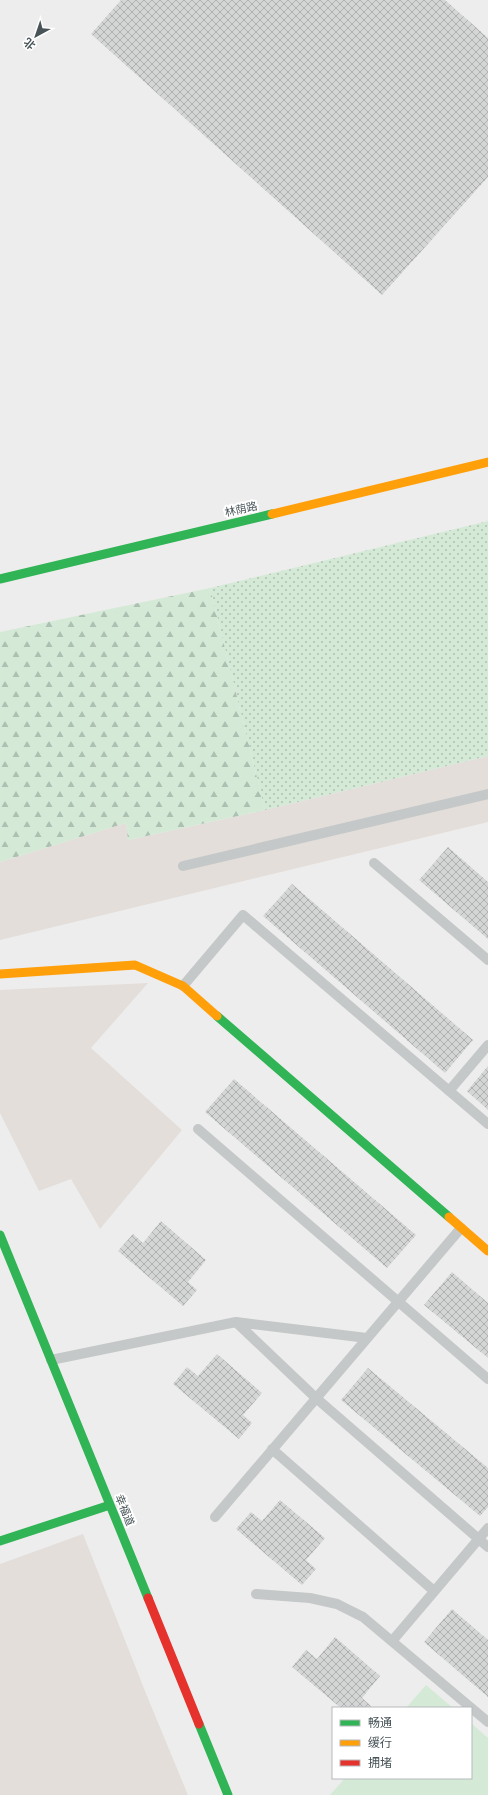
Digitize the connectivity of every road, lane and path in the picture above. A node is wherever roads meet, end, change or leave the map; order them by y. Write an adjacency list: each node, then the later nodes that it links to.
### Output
1 (488, 462): 2 (main road, 林荫路)
2 (0, 579)
3 (488, 794): 5 (lane)
4 (374, 862): 6 (lane)
5 (183, 866)
6 (488, 960)
7 (0, 974): 8 (main road)
8 (184, 986): 10 (lane); 13 (main road)
9 (488, 1045): 10 (lane)
10 (449, 1091): 11 (lane)
11 (488, 1124)
12 (198, 1129): 16 (lane)
13 (461, 1228): 15 (main road); 16 (lane)
14 (0, 1234): 19 (main road, 幸福道)
15 (488, 1251)
16 (398, 1302): 18 (lane); 20 (lane)
17 (236, 1322): 18 (lane); 19 (lane); 21 (lane)
18 (367, 1338): 21 (lane)
19 (51, 1360): 23 (main road, 幸福道)
20 (488, 1379)
21 (316, 1398): 22 (lane); 26 (lane)
22 (272, 1450): 24 (lane); 29 (lane)
23 (110, 1505): 27 (main road); 35 (main road, 幸福道)
24 (215, 1517)
25 (488, 1528): 26 (lane)
26 (478, 1539): 28 (lane); 29 (lane)
27 (0, 1541)
28 (488, 1547)
29 (434, 1591): 31 (lane)
30 (256, 1594): 31 (lane)
31 (393, 1640): 32 (lane)
32 (471, 1707)
33 (472, 1708): 34 (lane)
34 (488, 1722)
35 (228, 1795)

